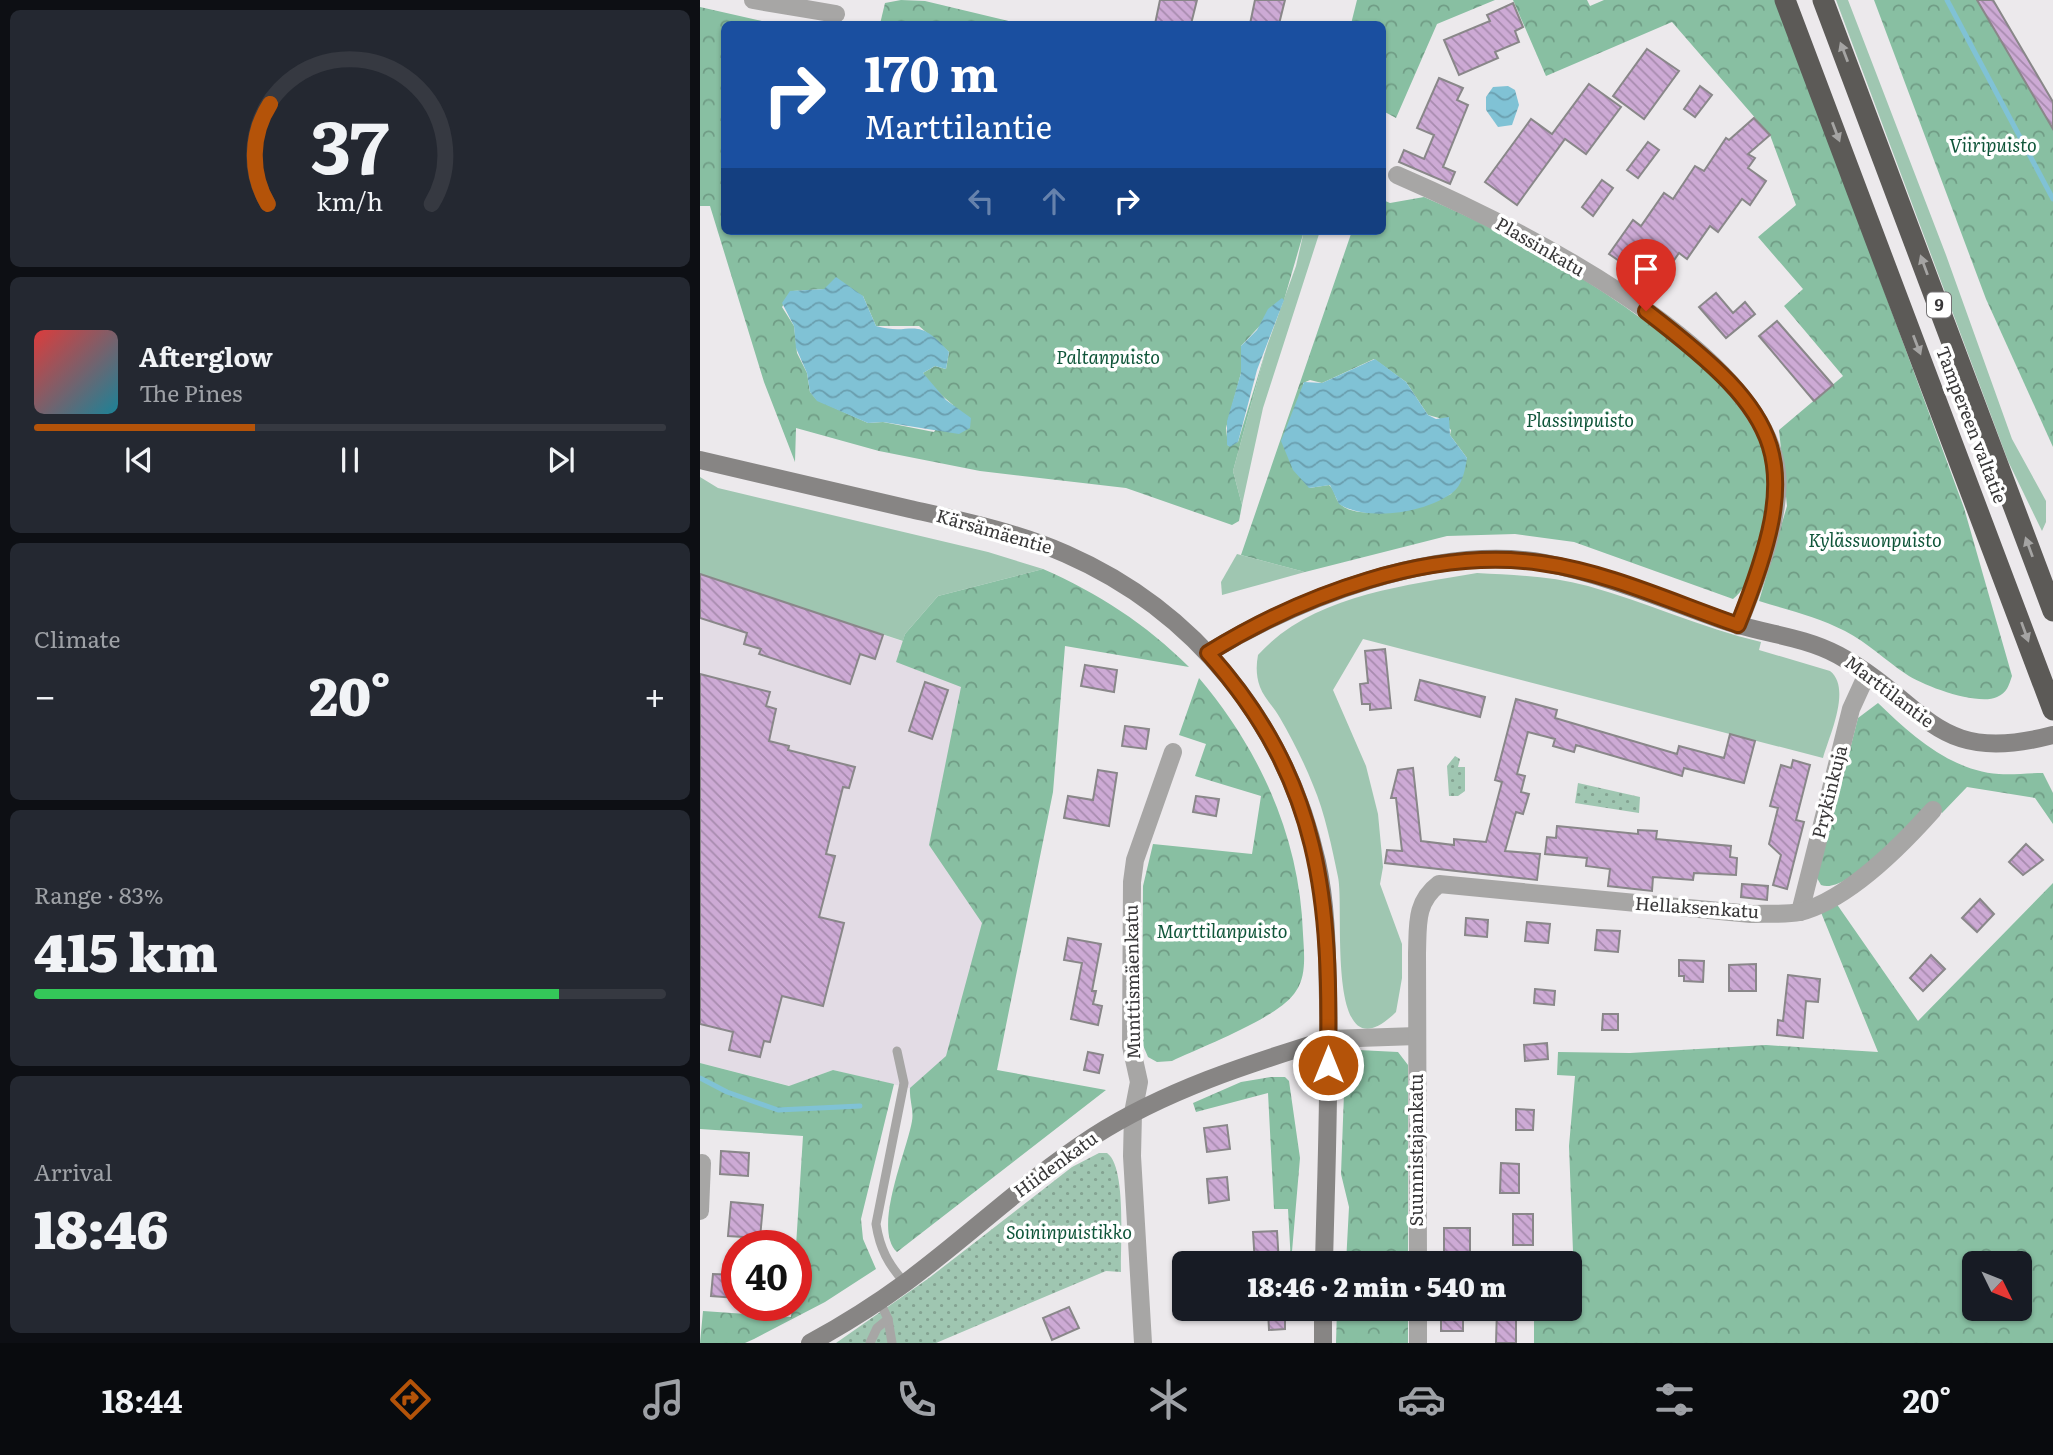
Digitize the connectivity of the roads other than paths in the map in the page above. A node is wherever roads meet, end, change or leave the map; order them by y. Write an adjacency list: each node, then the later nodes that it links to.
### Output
1 (753, 0): 4 (street)
2 (1785, 0): 11 (highway, Tampereen valtatie / 9, one-way to 11)
3 (1823, 0): 7 (highway, Tampereen valtatie / 9, one-way to 3)
4 (836, 13)
5 (1397, 175): 8 (street, Plassinkatu)
6 (700, 460): 9 (street, Kärsämäentie)
7 (2053, 611)
8 (1738, 625): 9 (street, Marttilantie); 10 (street, Marttilantie)
9 (1208, 653): 18 (street, Kärsämäentie)
10 (1867, 674): 12 (street, Marttilantie); 16 (street, Prykinkuja)
11 (2053, 710)
12 (2053, 734)
13 (1172, 752): 20 (street, Munttismäenkatu)
14 (1933, 810): 16 (street, Hellaksenkatu)
15 (1428, 893): 16 (street, Hellaksenkatu); 17 (street, Suunnistajankatu)
16 (1800, 912)
17 (1417, 1036): 18 (street); 24 (street, Suunnistajankatu)
18 (1329, 1039): 20 (street, Hiidenkatu); 23 (street, Kärsämäentie)
19 (897, 1051): 25 (lane)
20 (1133, 1113): 25 (street, Hiidenkatu); 33 (street, Munttismäenkatu)
21 (702, 1163): 22 (street)
22 (700, 1211)
23 (1324, 1251)
24 (1418, 1251)
25 (905, 1283): 26 (street, Hiidenkatu)
26 (879, 1300): 27 (lane); 30 (street, Hiidenkatu)
27 (888, 1319): 31 (lane); 32 (lane)
28 (1323, 1321): 34 (street)
29 (1418, 1321): 35 (street)
30 (810, 1343)
31 (870, 1343)
32 (892, 1343)
33 (1143, 1343)
34 (1322, 1343)
35 (1418, 1343)

